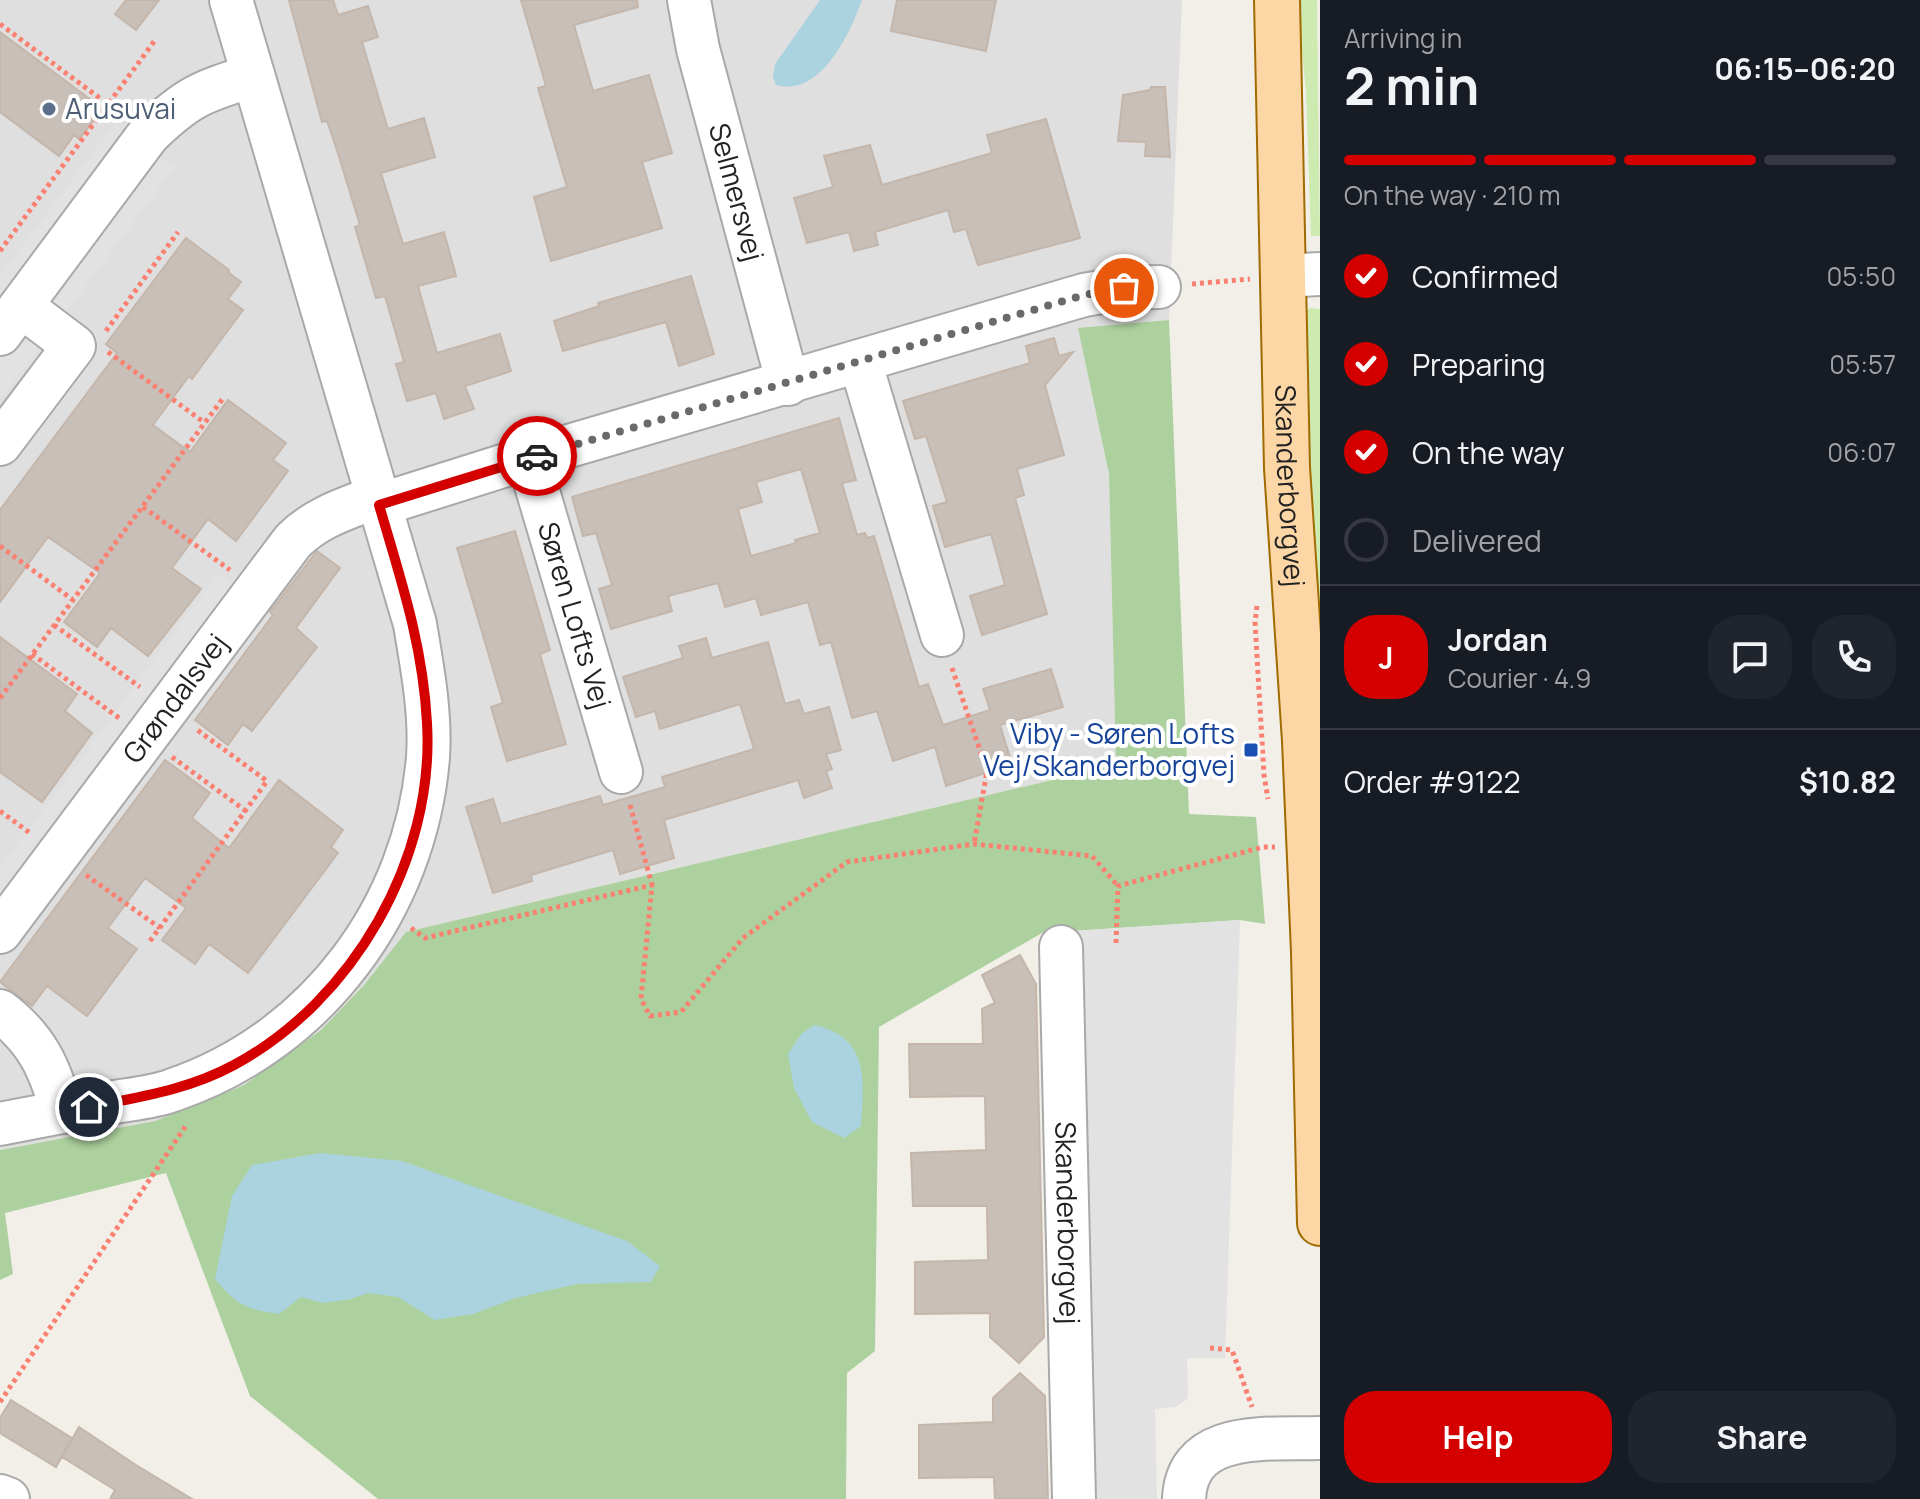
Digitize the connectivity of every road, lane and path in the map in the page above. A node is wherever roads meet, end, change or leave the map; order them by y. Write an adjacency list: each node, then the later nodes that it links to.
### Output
1 (231, 0): 6 (street)
2 (689, 0): 17 (street, Selmersvej)
3 (1277, 0): 11 (main road, Skanderborgvej)
4 (0, 24): 7 (path)
5 (156, 39): 7 (path)
6 (253, 76): 8 (street); 22 (street)
7 (108, 104): 8 (path); 10 (path)
8 (148, 135): 13 (street)
9 (178, 232): 14 (path)
10 (0, 251)
11 (1301, 275): 12 (path); 33 (main road, Skanderborgvej)
12 (1159, 287): 16 (street)
13 (10, 320): 20 (street)
14 (106, 331)
15 (97, 344): 19 (path)
16 (860, 361): 17 (street); 28 (street)
17 (788, 384): 21 (street)
18 (224, 397): 19 (path)
19 (205, 423): 23 (path)
20 (0, 444)
21 (528, 458): 22 (street); 31 (street, Søren Lofts Vej)
22 (378, 501): 25 (street, Grøndalsvej); 36 (street)
23 (143, 507): 25 (path); 26 (path)
24 (0, 546): 26 (path)
25 (256, 590): 30 (street, Grøndalsvej)
26 (73, 600): 27 (path)
27 (54, 625): 29 (path); 30 (path)
28 (942, 635): 32 (path)
29 (0, 698)
30 (168, 708): 37 (street, Grøndalsvej); 38 (path)
31 (621, 772): 34 (path)
32 (974, 844): 34 (path); 35 (path)
33 (1309, 849): 35 (path); 45 (main road, Skanderborgvej)
34 (652, 885): 36 (path)
35 (1118, 886): 39 (path)
36 (385, 909): 42 (street)
37 (0, 932)
38 (150, 941)
39 (1116, 943)
40 (1061, 947): 52 (street, Skanderborgvej)
41 (0, 1011): 43 (street)
42 (191, 1084): 43 (street); 47 (path)
43 (62, 1112): 44 (street)
44 (0, 1124)
45 (1320, 1223)
46 (1210, 1348): 48 (path)
47 (0, 1402)
48 (1253, 1409)
49 (1320, 1438): 53 (street)
50 (0, 1496): 51 (street)
51 (8, 1499)
52 (1074, 1499)
53 (1184, 1499)

